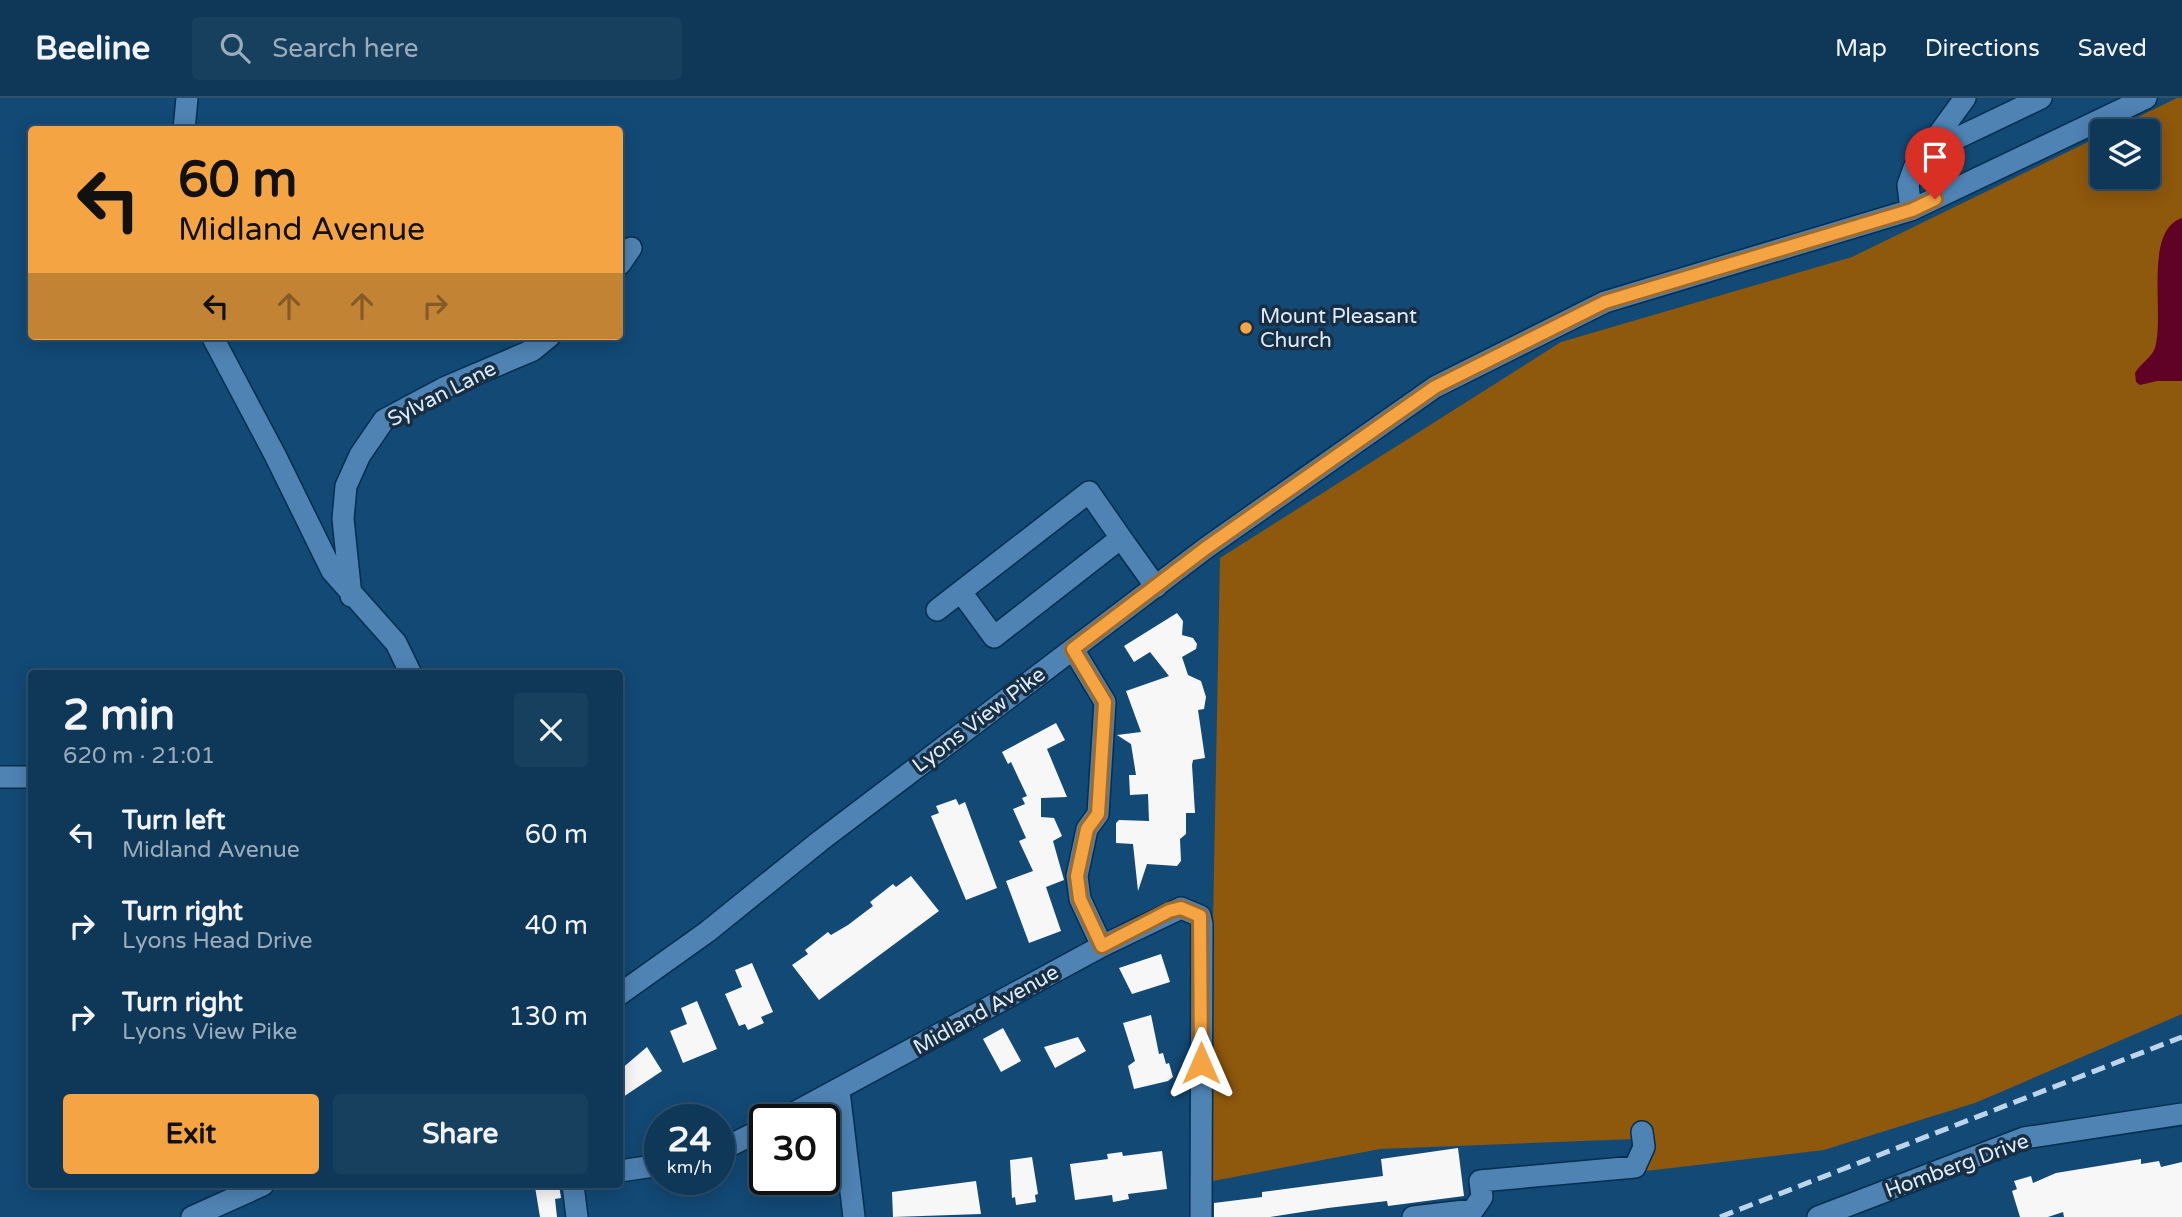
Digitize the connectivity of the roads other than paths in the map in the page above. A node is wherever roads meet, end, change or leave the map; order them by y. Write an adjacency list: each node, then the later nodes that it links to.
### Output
1 (187, 98): 5 (street)
2 (1965, 98): 6 (street)
3 (2040, 98): 6 (street)
4 (2146, 98): 7 (street, Lyons View Pike)
5 (184, 126)
6 (1934, 143): 7 (street)
7 (1912, 210): 11 (street, Lyons View Pike)
8 (214, 340): 13 (street)
9 (545, 340): 13 (street, Sylvan Lane)
10 (1121, 538): 11 (street); 12 (street); 12 (street)
11 (1156, 587): 15 (street, Lyons View Pike)
12 (961, 592): 14 (street)
13 (351, 596): 16 (street)
14 (937, 610)
15 (1073, 649): 19 (street); 20 (street, Lyons View Pike)
16 (409, 670)
17 (0, 777): 18 (street)
18 (28, 777)
19 (1102, 946): 21 (street, Midland Avenue); 32 (street, Midland Avenue)
20 (623, 992)
21 (839, 1091): 22 (street, Midland Avenue); 31 (street)
22 (813, 1104)
23 (2182, 1114): 34 (street, Homberg Drive)
24 (1642, 1132): 33 (street)
25 (644, 1168): 26 (street)
26 (623, 1171)
27 (256, 1188): 29 (street)
28 (573, 1188): 30 (street)
29 (192, 1217)
30 (577, 1217)
31 (854, 1217)
32 (1201, 1217)
33 (1413, 1217)
34 (1818, 1217)

